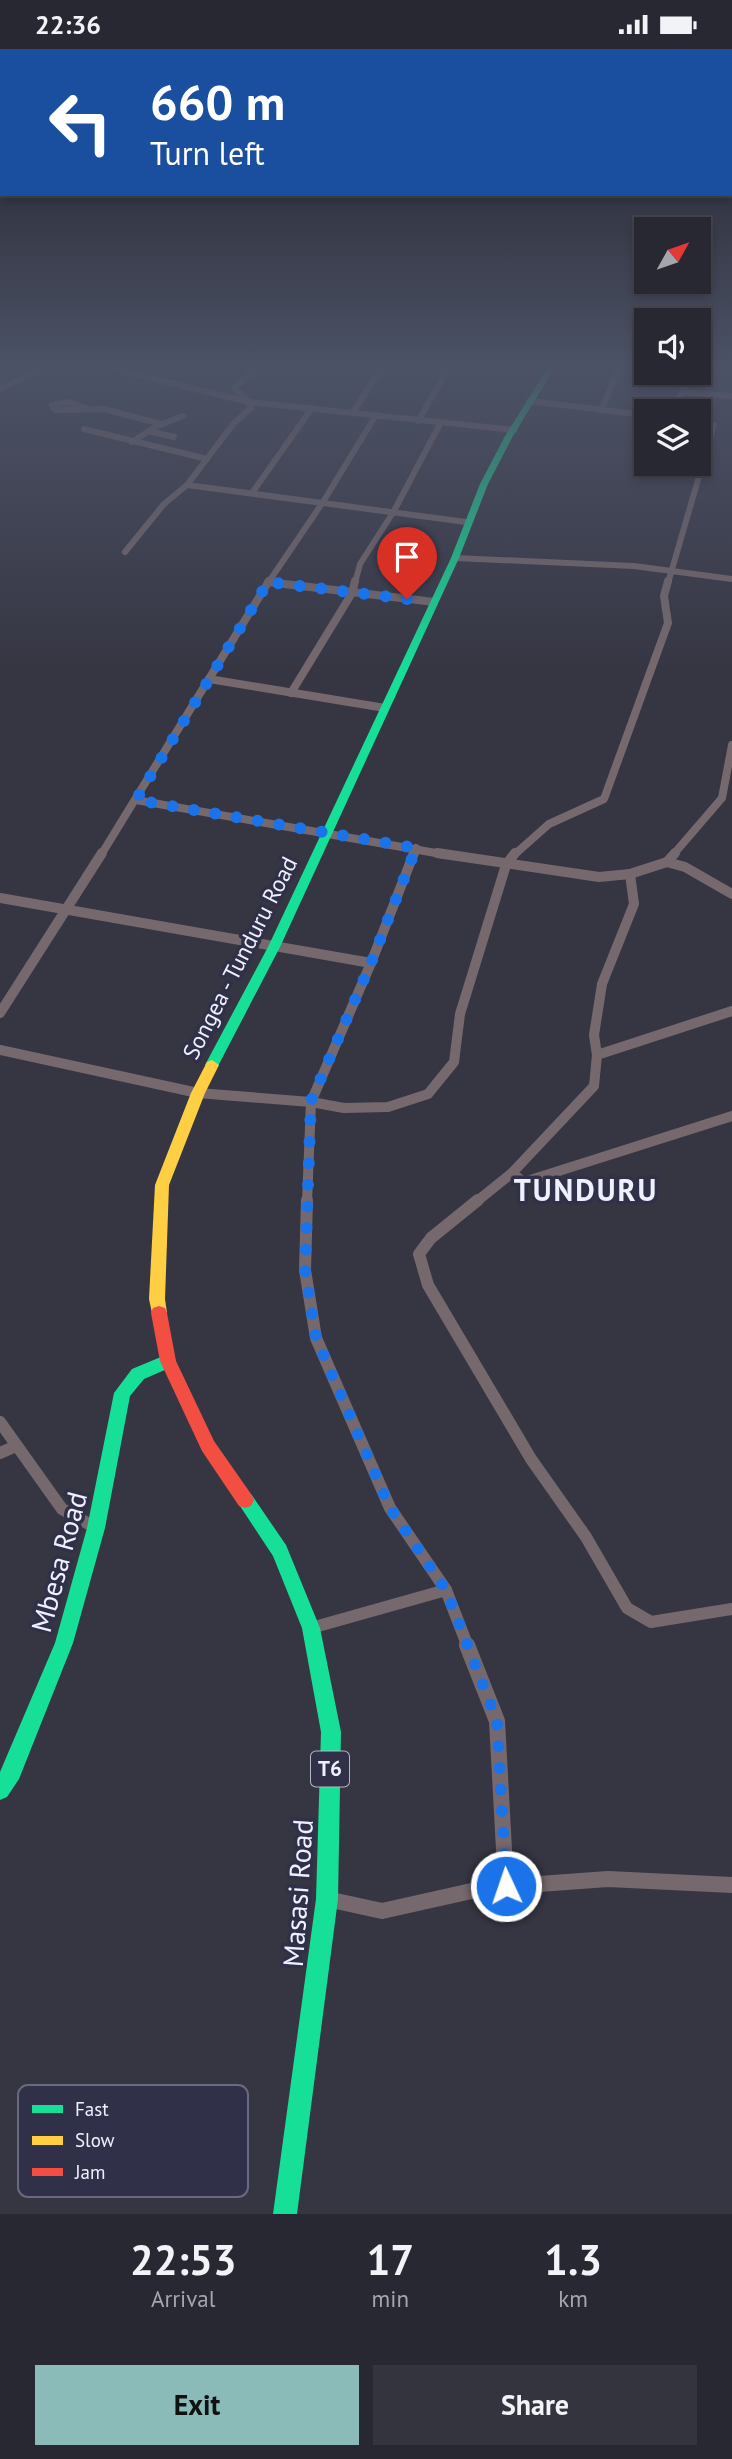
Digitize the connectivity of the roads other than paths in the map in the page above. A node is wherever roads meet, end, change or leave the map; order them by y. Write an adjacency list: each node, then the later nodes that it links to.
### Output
1 (199, 470): 7 (street)
2 (268, 470): 8 (street)
3 (342, 470): 9 (street)
4 (415, 470): 10 (street)
5 (494, 470): 11 (main road, Songea - Tunduru Road / T6)
6 (699, 476): 14 (street)
7 (187, 485): 8 (street); 12 (street)
8 (252, 493): 9 (street)
9 (323, 502): 10 (street); 16 (street)
10 (394, 510): 11 (street); 17 (street)
11 (466, 522): 13 (main road, Songea - Tunduru Road / T6)
12 (125, 552)
13 (455, 558): 14 (street); 18 (main road, Songea - Tunduru Road / T6)
14 (672, 572): 15 (street); 29 (street)
15 (732, 579)
16 (268, 582): 17 (street); 19 (street)
17 (352, 593): 18 (street); 20 (street)
18 (434, 602): 21 (main road, Songea - Tunduru Road / T6)
19 (209, 680): 20 (street); 25 (street)
20 (291, 693): 21 (street)
21 (385, 708): 26 (main road, Songea - Tunduru Road / T6)
22 (732, 745): 23 (street)
23 (722, 798): 24 (street); 28 (street)
24 (732, 799)
25 (136, 800): 26 (street); 33 (street)
26 (327, 833): 27 (street); 34 (main road, Songea - Tunduru Road / T6)
27 (416, 848): 29 (street); 35 (street)
28 (667, 862): 30 (street); 31 (street)
29 (506, 865): 30 (street); 41 (street)
30 (629, 874): 39 (street)
31 (732, 894)
32 (0, 898): 33 (street)
33 (64, 908): 34 (street); 37 (street)
34 (274, 947): 35 (street); 40 (main road, Songea - Tunduru Road / T6)
35 (371, 963): 41 (street)
36 (732, 1011): 39 (street)
37 (0, 1013)
38 (0, 1050): 40 (street)
39 (597, 1055): 43 (street)
40 (198, 1093): 41 (street); 44 (main road, Songea - Tunduru Road / T6)
41 (311, 1101): 49 (street)
42 (732, 1116): 43 (street)
43 (512, 1173): 50 (street)
44 (168, 1361): 48 (main road, Mbesa Road); 51 (main road, Masasi Road / T6)
45 (0, 1422): 46 (street)
46 (16, 1446): 47 (street); 48 (street)
47 (0, 1453)
48 (96, 1528): 52 (main road, Mbesa Road)
49 (446, 1590): 51 (street); 54 (street)
50 (732, 1609)
51 (311, 1628): 55 (main road, Masasi Road / T6)
52 (0, 1790)
53 (732, 1885): 54 (street)
54 (506, 1886): 55 (street)
55 (327, 1899): 56 (main road, Masasi Road / T6)
56 (285, 2214)

